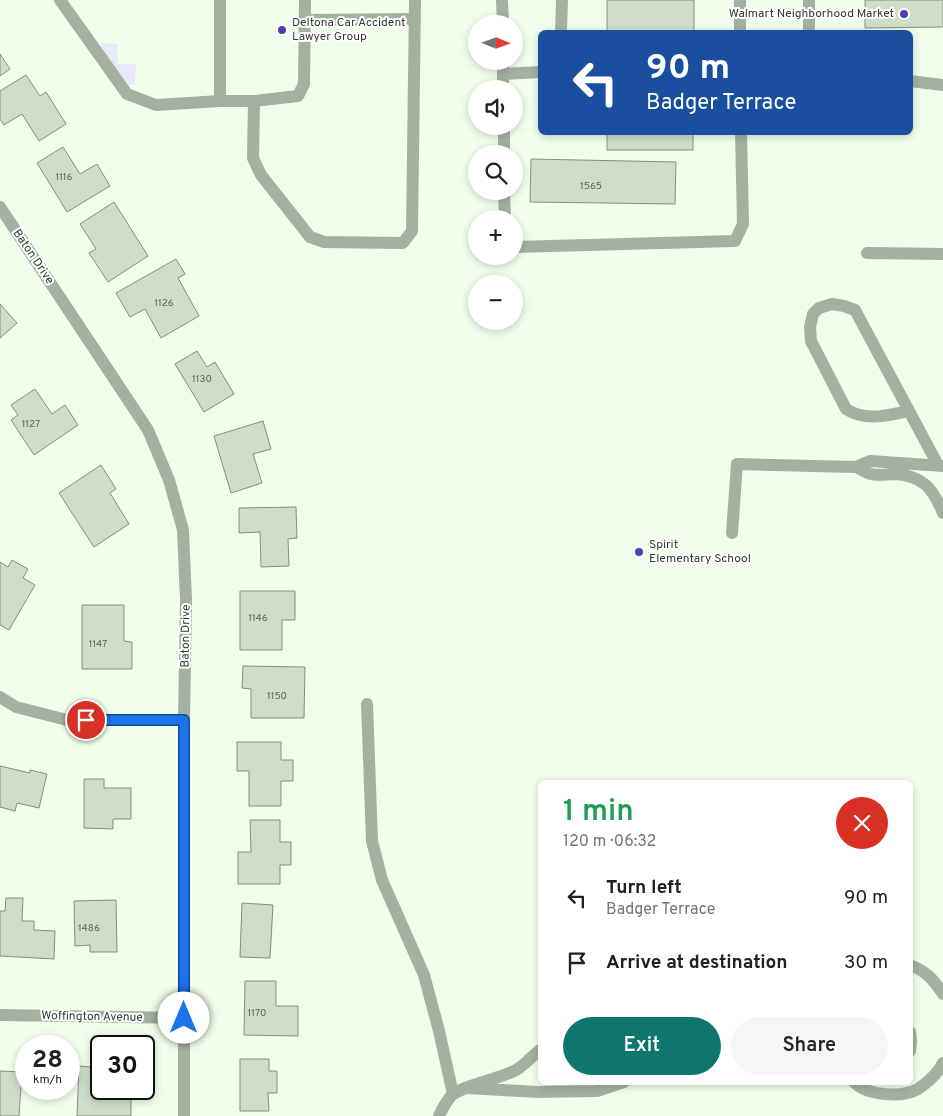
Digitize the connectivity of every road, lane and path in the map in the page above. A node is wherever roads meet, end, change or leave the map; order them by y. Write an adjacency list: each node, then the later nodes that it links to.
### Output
1 (60, 0): 19 (street)
2 (220, 0): 19 (street)
3 (305, 0): 11 (street)
4 (415, 0): 10 (street)
5 (502, 0): 9 (street)
6 (562, 0): 12 (street)
7 (740, 0): 13 (street)
8 (809, 0): 14 (street)
9 (502, 15)
10 (415, 19): 11 (street); 20 (street)
11 (305, 20): 20 (street)
12 (561, 30)
13 (740, 30)
14 (809, 30)
15 (523, 70): 16 (street)
16 (538, 72)
17 (913, 81): 18 (street)
18 (943, 85)
19 (220, 101): 20 (street)
20 (254, 101)
21 (742, 135): 23 (street)
22 (0, 207): 33 (street, Baton Drive)
23 (523, 247)
24 (867, 253): 25 (street)
25 (943, 254)
26 (909, 411): 26 (street); 27 (street)
27 (941, 466): 28 (street)
28 (856, 467): 29 (street); 30 (street)
29 (943, 513)
30 (732, 533)
31 (0, 697): 33 (street)
32 (367, 704): 43 (street)
33 (184, 720): 37 (street, Baton Drive)
34 (913, 966): 35 (street)
35 (943, 994)
36 (0, 1016): 37 (street, Woffington Avenue)
37 (184, 1018): 44 (street, Baton Drive)
38 (538, 1052): 42 (street)
39 (943, 1063): 41 (street)
40 (616, 1085): 42 (street)
41 (857, 1085)
42 (467, 1088): 43 (street)
43 (453, 1094): 45 (street)
44 (184, 1116)
45 (439, 1116)

